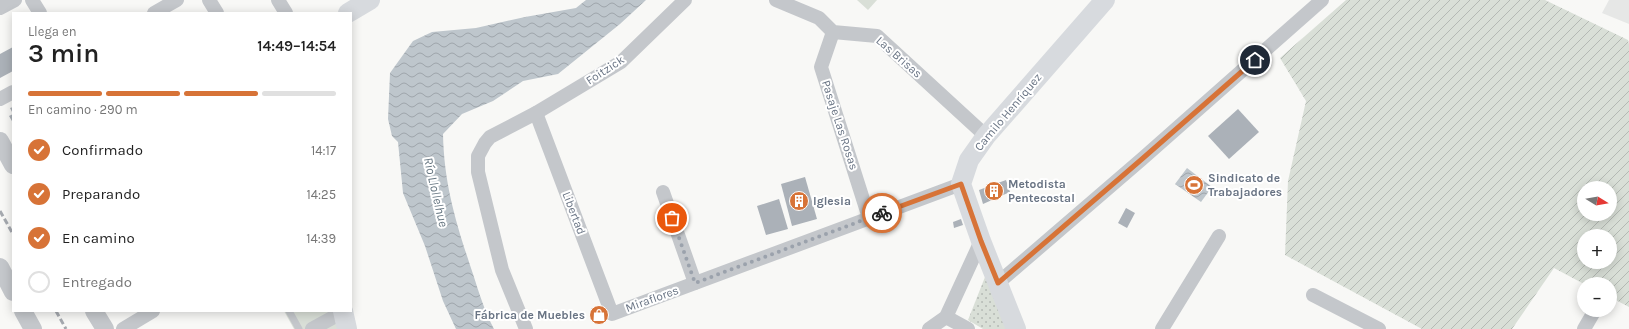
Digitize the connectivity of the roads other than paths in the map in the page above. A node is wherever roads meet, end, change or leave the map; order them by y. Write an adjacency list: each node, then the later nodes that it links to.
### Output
1 (15, 0): 11 (street)
2 (32, 0): 12 (street)
3 (177, 0): 13 (street)
4 (209, 0): 14 (street)
5 (278, 0): 15 (street)
6 (370, 0): 16 (main road)
7 (685, 0): 20 (street, Foitzick)
8 (776, 0): 17 (street)
9 (1104, 0): 21 (main road, Camilo Henríquez)
10 (1322, 0): 31 (street)
11 (0, 8)
12 (39, 12)
13 (156, 12)
14 (216, 12)
15 (285, 12)
16 (350, 12)
17 (833, 32): 21 (street, Las Brisas); 26 (street, Pasaje Las Rosas)
18 (12, 93): 19 (street)
19 (0, 99)
20 (536, 113): 38 (street, Libertad); 48 (street, Foitzick)
21 (986, 136): 24 (main road, Camilo Henríquez)
22 (0, 141): 23 (street)
23 (12, 163)
24 (961, 184): 26 (street, Miraflores); 28 (main road)
25 (663, 192): 30 (street)
26 (869, 218): 30 (street, Miraflores)
27 (1219, 236): 52 (street)
28 (981, 241): 31 (main road); 41 (street)
29 (0, 267): 32 (street)
30 (695, 283): 38 (street, Miraflores)
31 (998, 283): 51 (main road)
32 (12, 290)
33 (1313, 295): 42 (street)
34 (24, 312): 43 (street)
35 (95, 312): 44 (street)
36 (151, 312): 45 (street)
37 (290, 312): 46 (lane)
38 (612, 314)
39 (344, 317): 47 (street)
40 (1592, 317): 53 (street)
41 (946, 318): 49 (street); 50 (street)
42 (1373, 328)
43 (33, 329)
44 (104, 329)
45 (123, 329)
46 (299, 329)
47 (312, 329)
48 (526, 329)
49 (929, 329)
50 (968, 329)
51 (1016, 329)
52 (1162, 329)
53 (1584, 329)

